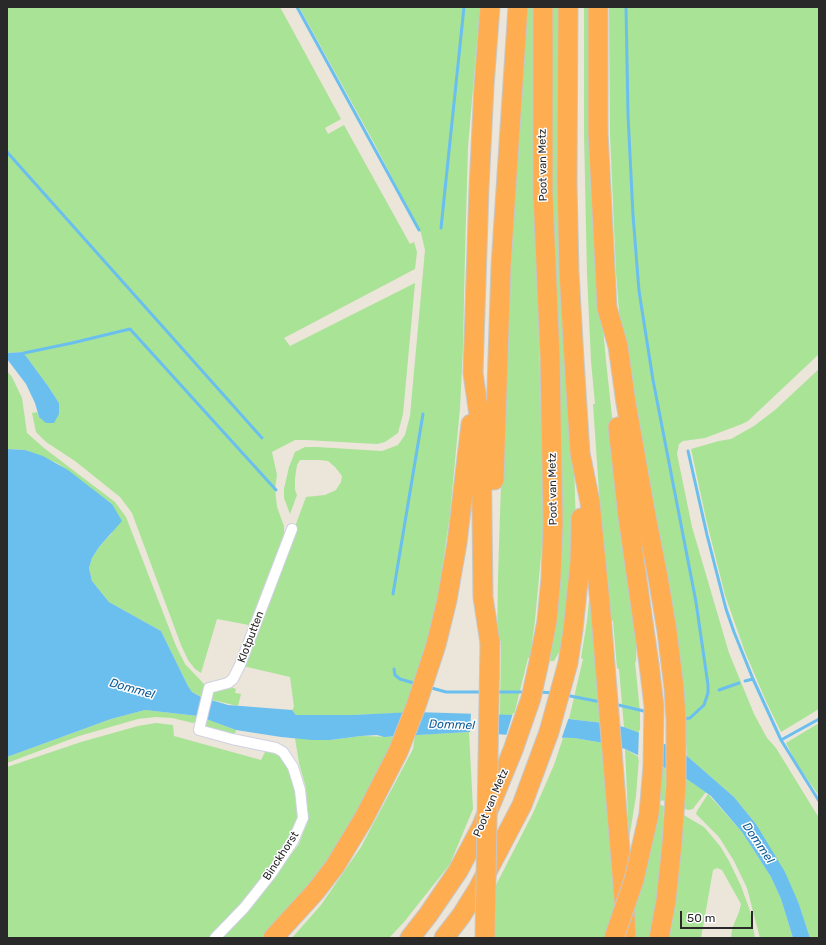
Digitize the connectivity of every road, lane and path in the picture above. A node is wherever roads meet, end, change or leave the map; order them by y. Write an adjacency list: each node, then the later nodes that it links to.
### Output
1 (490, 7): 7 (highway)
2 (518, 7): 10 (highway)
3 (543, 7): 14 (highway, Poot van Metz)
4 (568, 7): 8 (highway)
5 (598, 7): 6 (highway)
6 (607, 308): 17 (highway, bridge); 19 (highway)
7 (473, 373): 10 (highway); 13 (highway)
8 (580, 453): 15 (highway); 18 (highway)
9 (292, 529): 11 (street, Klotputten)
10 (490, 643): 16 (highway, bridge)
11 (200, 727): 12 (street, Binckhorst)
12 (215, 938)
13 (274, 938)
14 (410, 938)
15 (444, 938)
16 (485, 938)
17 (614, 938)
18 (626, 938)
19 (659, 938)

